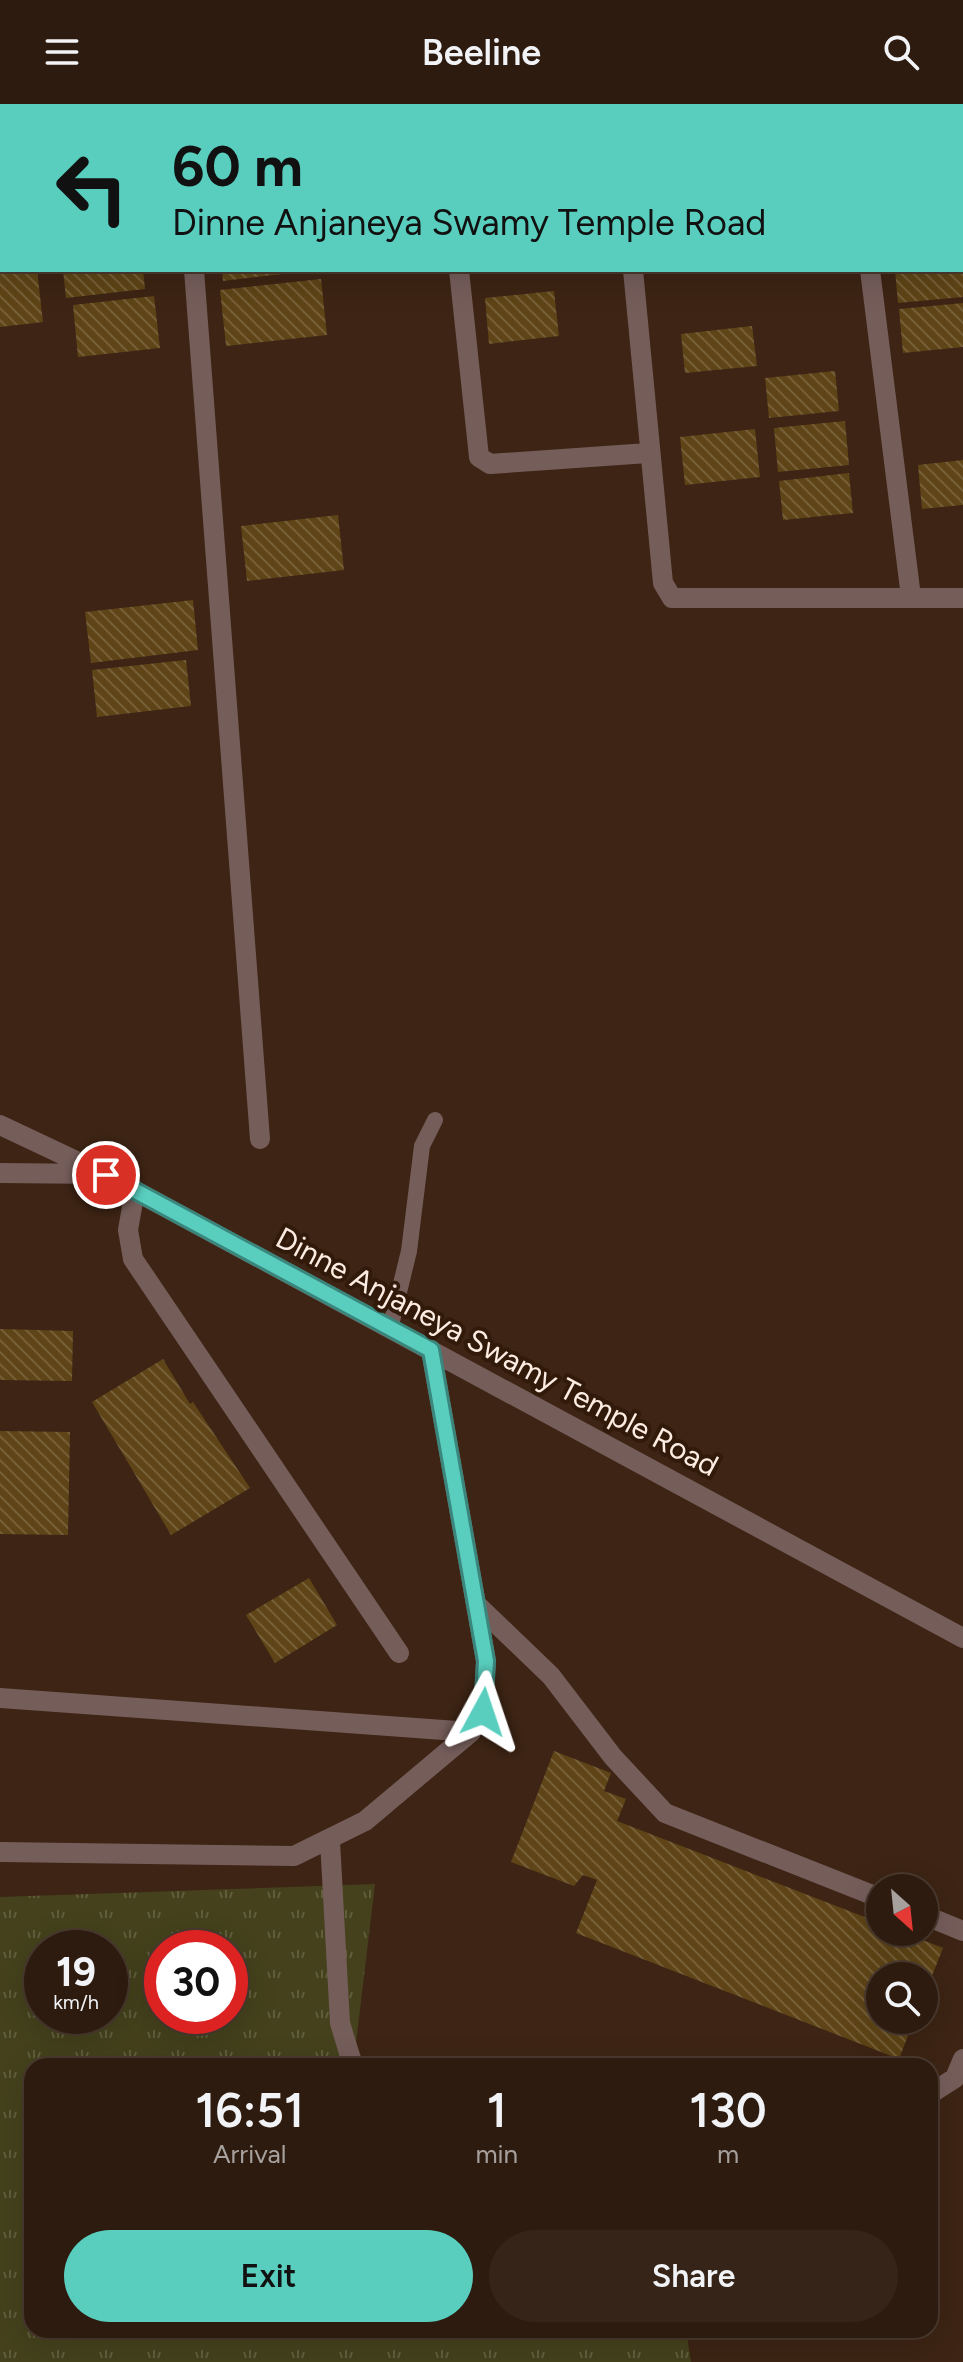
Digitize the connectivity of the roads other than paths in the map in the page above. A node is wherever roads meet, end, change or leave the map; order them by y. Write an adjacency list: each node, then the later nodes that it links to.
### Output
1 (194, 272): 10 (street)
2 (459, 272): 5 (street)
3 (633, 272): 5 (street)
4 (870, 272): 6 (street)
5 (648, 453): 6 (street)
6 (911, 597): 7 (street)
7 (963, 598)
8 (435, 1120): 14 (lane)
9 (0, 1125): 12 (street, Dinne Anjaneya Swamy Temple Road)
10 (260, 1139)
11 (0, 1173): 12 (street)
12 (106, 1175): 13 (street, Dinne Anjaneya Swamy Temple Road)
13 (135, 1190): 14 (street, Dinne Anjaneya Swamy Temple Road); 18 (street)
14 (390, 1329): 15 (street, Dinne Anjaneya Swamy Temple Road)
15 (431, 1350): 16 (street); 17 (street, Dinne Anjaneya Swamy Temple Road)
16 (476, 1604): 20 (street); 23 (street)
17 (963, 1638)
18 (399, 1653)
19 (0, 1698): 20 (street)
20 (471, 1732): 21 (street)
21 (330, 1841): 22 (street); 26 (street)
22 (0, 1852)
23 (866, 1892)
24 (938, 1921): 25 (street)
25 (963, 1931)
26 (351, 2058)
27 (963, 2059): 28 (street)
28 (938, 2089)

